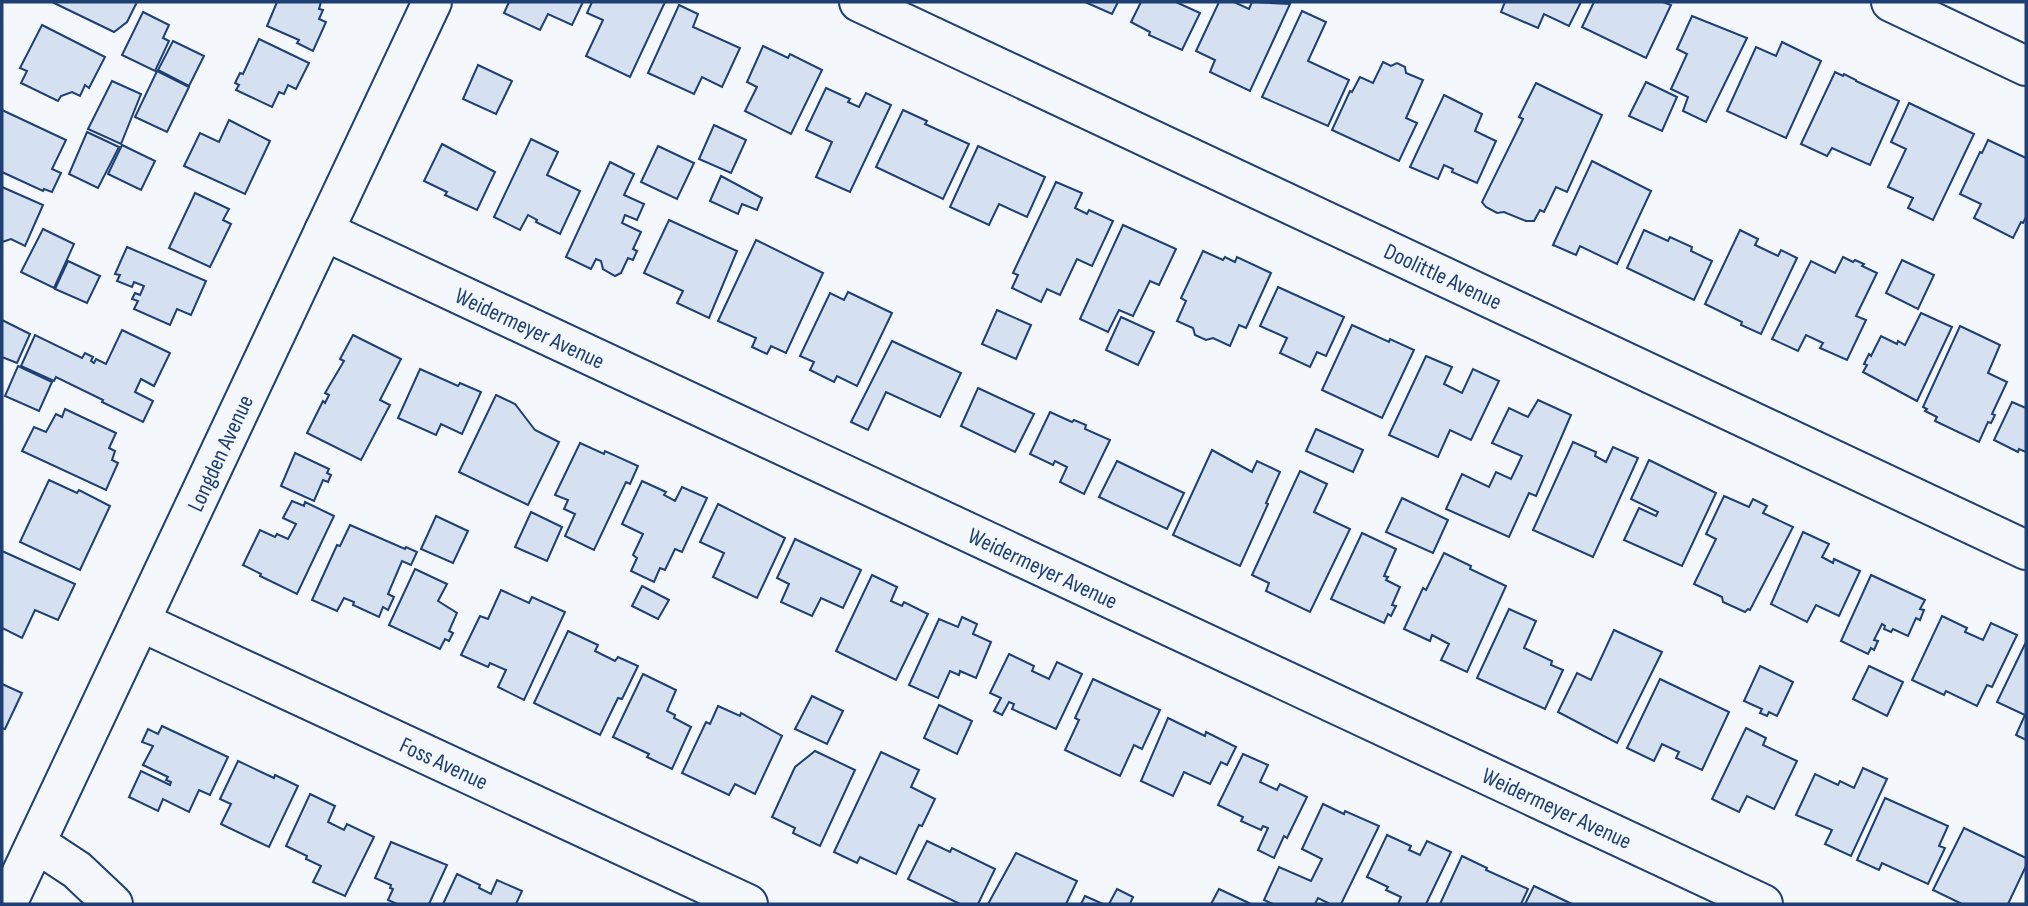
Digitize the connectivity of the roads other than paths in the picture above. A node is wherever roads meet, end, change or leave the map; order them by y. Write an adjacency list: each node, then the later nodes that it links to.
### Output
1 (432, 2): 5 (street, Longden Avenue)
2 (859, 2): 6 (street, Doolittle Avenue)
3 (1891, 2): 4 (street)
4 (2026, 66)
5 (324, 231): 7 (street, Longden Avenue); 12 (street, Weidermeyer Avenue)
6 (2026, 550)
7 (141, 622): 8 (street, Longden Avenue); 11 (street, Foss Avenue)
8 (36, 843): 9 (street, Longden Avenue); 10 (street)
9 (7, 904)
10 (113, 904)
11 (748, 904)
12 (1763, 904)

